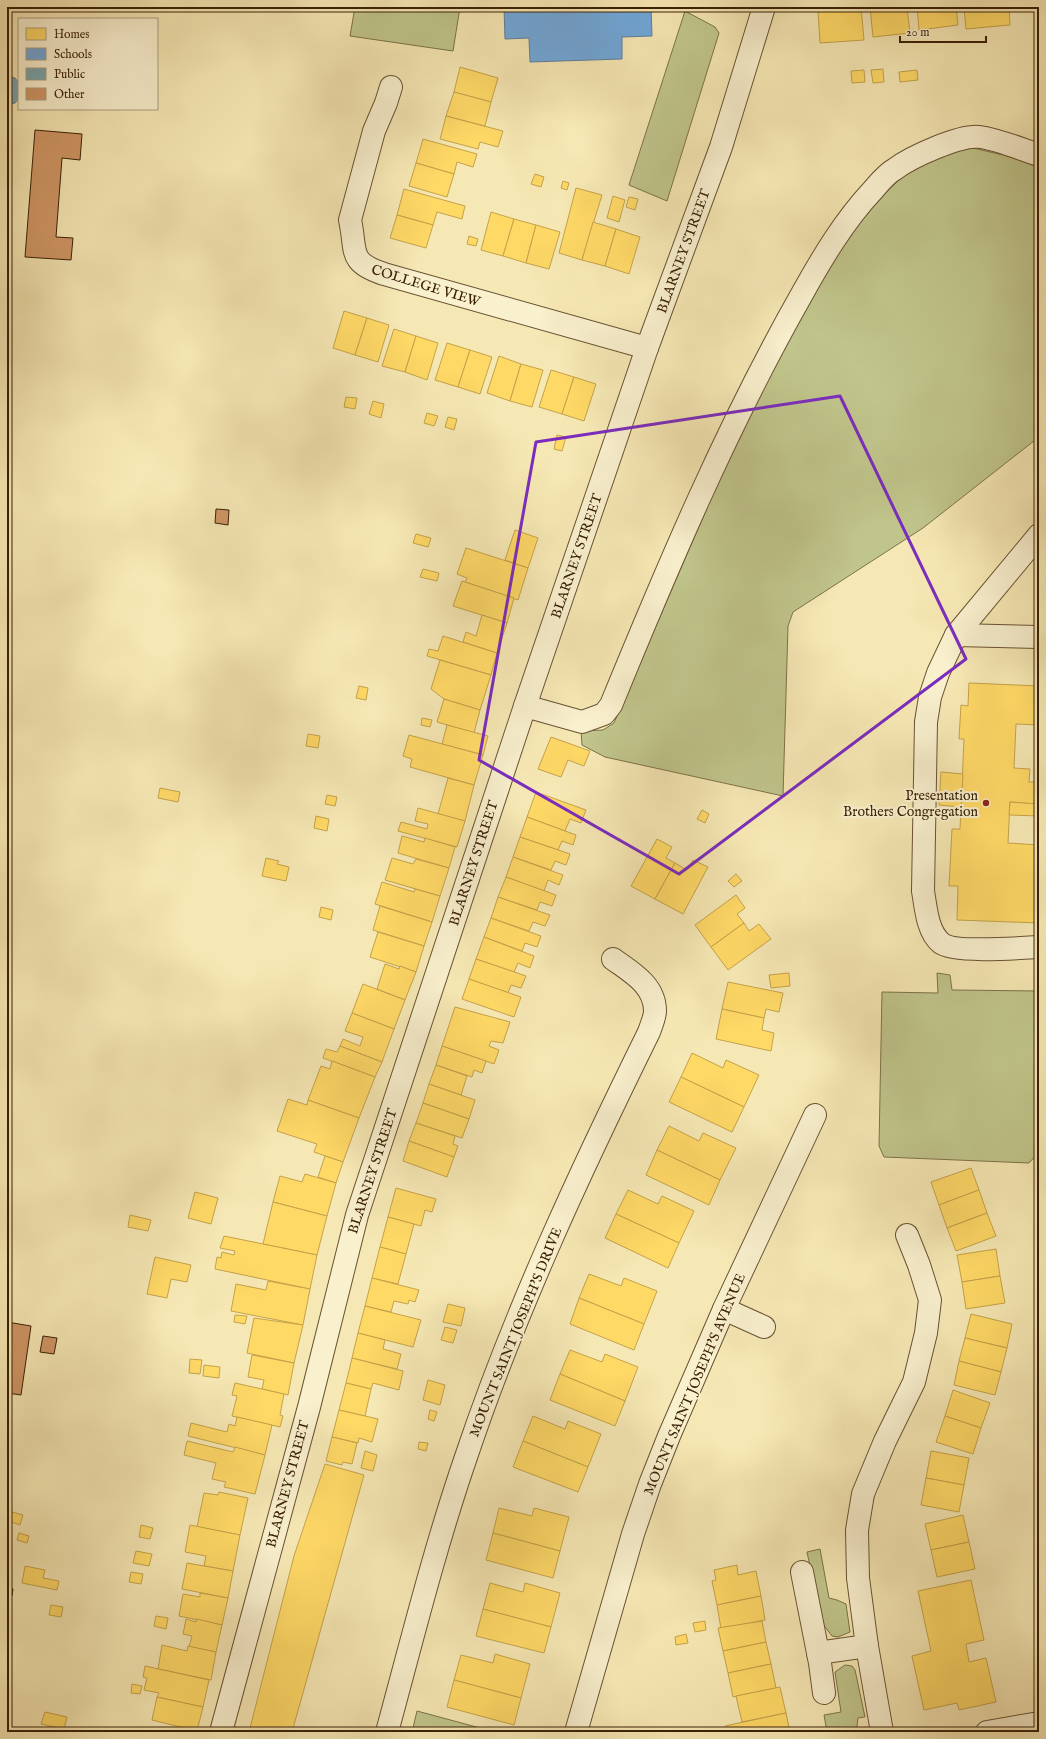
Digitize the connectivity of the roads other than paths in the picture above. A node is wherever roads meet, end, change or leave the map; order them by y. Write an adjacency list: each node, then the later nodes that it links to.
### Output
1 (764, 7): 4 (street, BLARNEY STREET)
2 (390, 87): 4 (street, COLLEGE VIEW)
3 (1039, 155): 8 (street)
4 (647, 348): 8 (street, BLARNEY STREET)
5 (1039, 535): 6 (street)
6 (956, 635): 7 (street); 9 (street)
7 (1039, 637)
8 (525, 706): 20 (street, BLARNEY STREET)
9 (1039, 947)
10 (613, 959): 21 (street, MOUNT SAINT JOSEPH'S DRIVE)
11 (815, 1115): 13 (street, MOUNT SAINT JOSEPH'S AVENUE)
12 (907, 1235): 16 (street)
13 (724, 1309): 14 (street); 22 (street, MOUNT SAINT JOSEPH'S AVENUE)
14 (764, 1327)
15 (802, 1572): 17 (street)
16 (867, 1646): 17 (street); 23 (street)
17 (818, 1653): 18 (street)
18 (824, 1693)
19 (1039, 1723): 24 (street)
20 (221, 1732)
21 (386, 1732)
22 (576, 1732)
23 (882, 1732)
24 (987, 1732)

